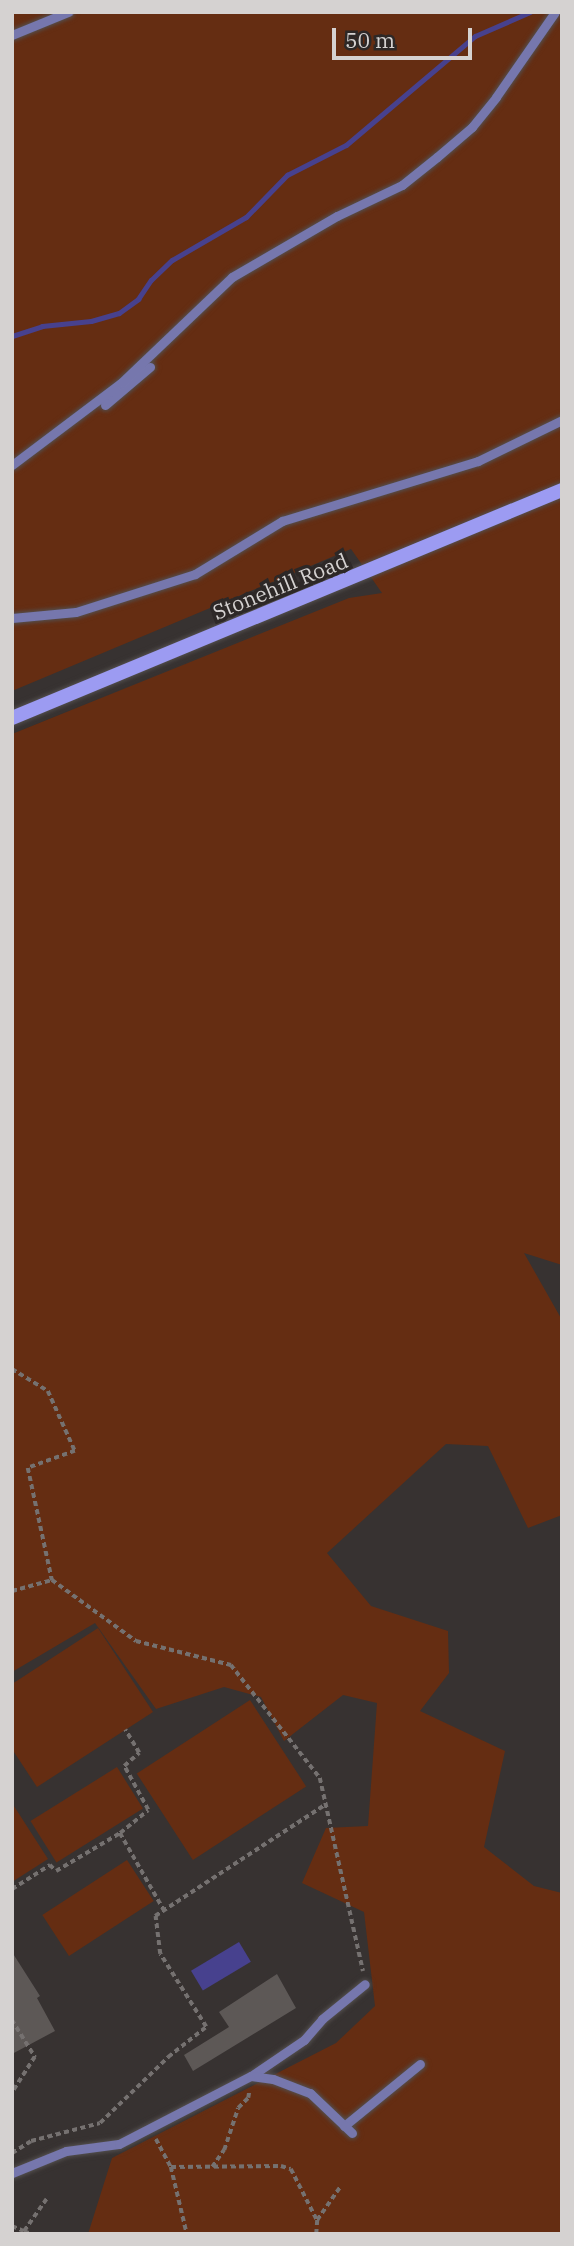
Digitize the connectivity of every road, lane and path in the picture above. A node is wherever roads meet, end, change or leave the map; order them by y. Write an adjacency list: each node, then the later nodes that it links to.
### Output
1 (68, 12): 3 (lane)
2 (555, 12): 7 (lane)
3 (12, 36)
4 (150, 367): 5 (lane)
5 (105, 405)
6 (562, 420): 9 (lane)
7 (12, 465)
8 (562, 490): 10 (street, Stonehill Road)
9 (12, 618)
10 (12, 718)
11 (12, 1369): 12 (path)
12 (52, 1580): 13 (path); 15 (path)
13 (12, 1591)
14 (125, 1730): 16 (path)
15 (326, 1804): 18 (path); 19 (path)
16 (120, 1833): 17 (path); 18 (path)
17 (12, 1889)
18 (164, 1910): 27 (path)
19 (365, 1984): 22 (lane)
20 (12, 2020): 23 (path)
21 (420, 2064): 24 (lane)
22 (251, 2076): 24 (lane); 25 (lane); 29 (path)
23 (12, 2093)
24 (344, 2126): 26 (lane)
25 (149, 2128): 28 (path); 30 (lane)
26 (352, 2133)
27 (12, 2153)
28 (171, 2167): 29 (path); 37 (path)
29 (211, 2168): 33 (path)
30 (12, 2173)
31 (340, 2187): 33 (path)
32 (47, 2199): 35 (path)
33 (317, 2220): 38 (path)
34 (12, 2227): 35 (path)
35 (24, 2231): 36 (path)
36 (31, 2234)
37 (187, 2234)
38 (316, 2234)

